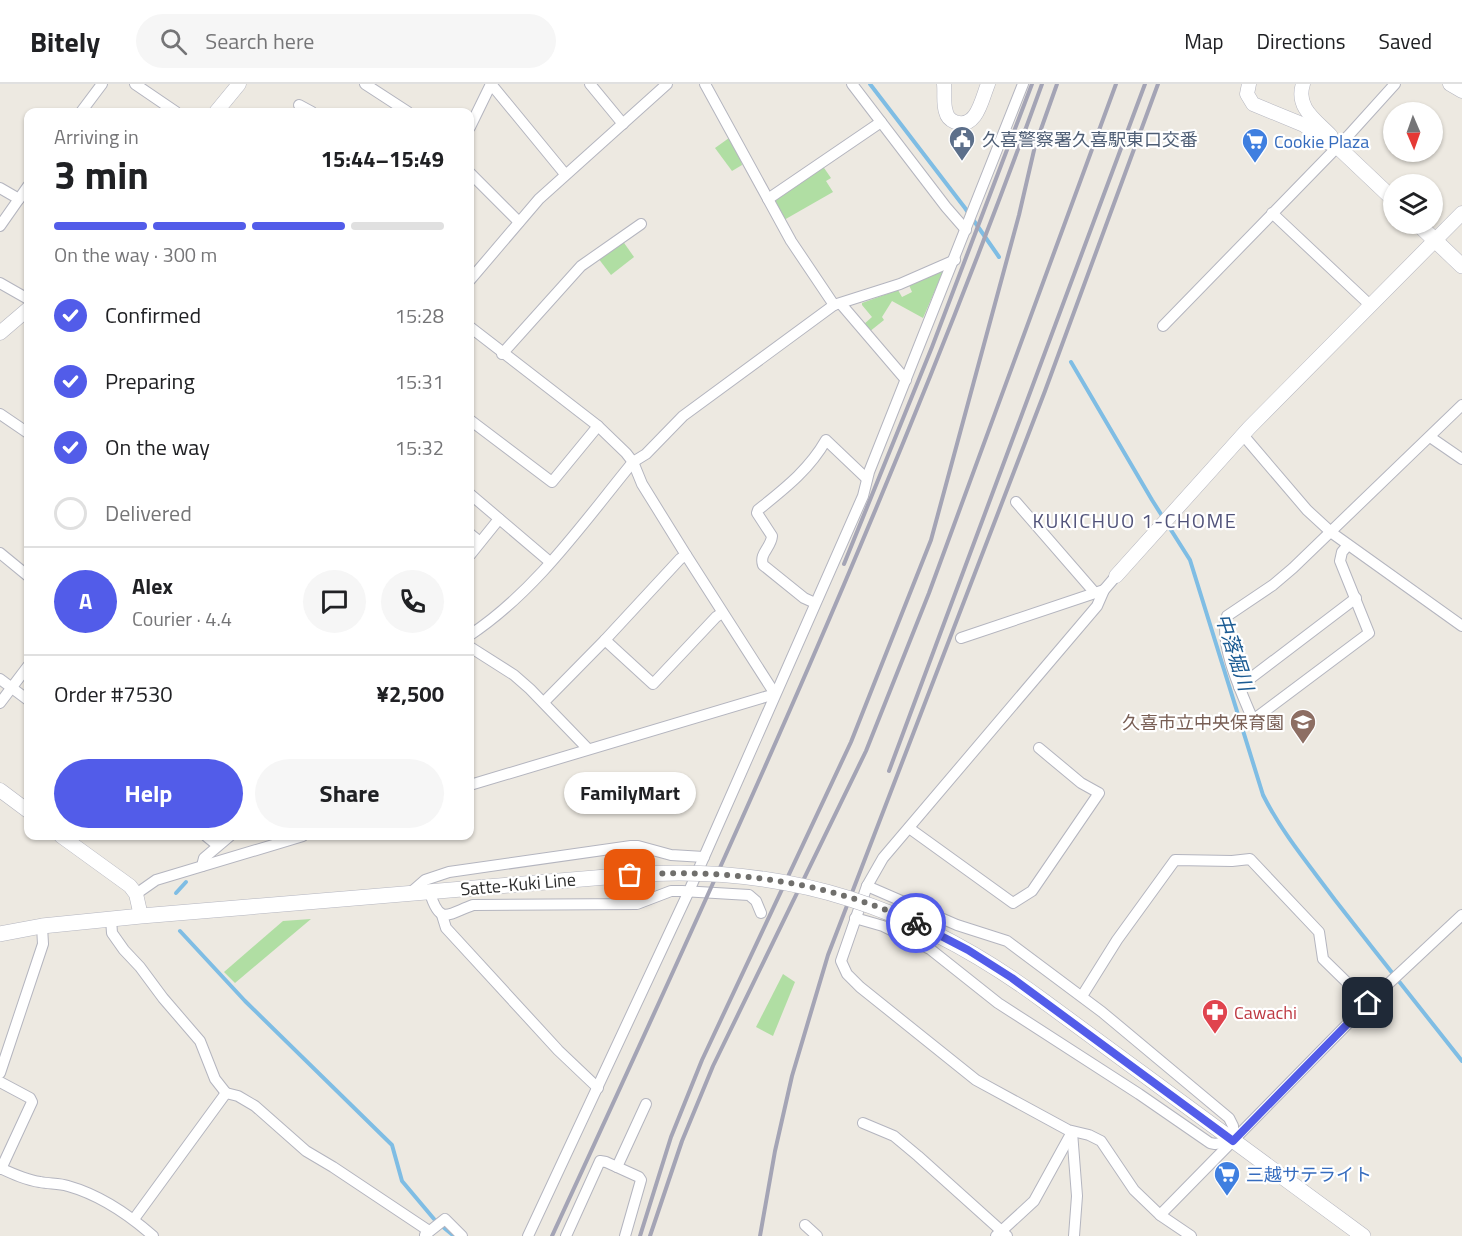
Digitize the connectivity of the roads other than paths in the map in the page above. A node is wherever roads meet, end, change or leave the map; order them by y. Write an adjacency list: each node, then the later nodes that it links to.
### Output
1 (102, 84): 19 (street)
2 (135, 84): 20 (street)
3 (239, 84): 21 (street)
4 (365, 84): 23 (street)
5 (491, 84): 25 (street); 29 (street)
6 (590, 84): 27 (street)
7 (667, 84): 27 (street)
8 (705, 84): 35 (street)
9 (852, 84): 26 (street)
10 (944, 84): 11 (street)
11 (988, 84)
12 (1023, 84): 41 (street)
13 (1250, 84): 24 (street)
14 (1395, 84): 28 (street)
15 (1450, 84): 17 (street)
16 (1302, 88): 24 (street); 28 (street)
17 (1462, 91)
18 (298, 105): 22 (street)
19 (84, 108)
20 (170, 108)
21 (219, 108)
22 (304, 108)
23 (402, 108)
24 (1277, 114): 28 (street)
25 (474, 119)
26 (881, 122): 35 (street); 41 (street)
27 (623, 124): 29 (street)
28 (1337, 146): 32 (main road); 36 (street)
29 (565, 174): 38 (street)
30 (474, 177): 38 (street)
31 (0, 188): 34 (street)
32 (1383, 190)
33 (24, 192): 34 (street)
34 (19, 199): 40 (street)
35 (768, 199): 49 (street)
36 (1272, 213): 50 (street); 52 (street)
37 (1462, 213): 43 (street)
38 (519, 222): 46 (street)
39 (641, 224): 55 (street)
40 (0, 226)
41 (967, 228): 44 (street)
42 (1429, 234): 43 (main road)
43 (1435, 240): 45 (main road); 50 (street)
44 (955, 260): 49 (street); 56 (street)
45 (1462, 266)
46 (474, 275)
47 (0, 283): 48 (street)
48 (24, 297)
49 (837, 304): 56 (street); 65 (street)
50 (1370, 305): 62 (street)
51 (24, 312): 54 (street)
52 (1163, 326)
53 (474, 330): 55 (street)
54 (0, 333)
55 (502, 354): 60 (street)
56 (906, 381): 66 (street)
57 (1462, 405): 63 (street)
58 (0, 414): 61 (street)
59 (474, 423): 60 (street)
60 (598, 426): 65 (street)
61 (24, 430)
62 (1243, 435): 70 (street); 79 (street)
63 (1430, 437): 64 (street); 70 (street)
64 (1462, 459)
65 (633, 462): 76 (street); 77 (street)
66 (867, 479): 82 (street); 82 (street)
67 (474, 497): 69 (street)
68 (1016, 502): 80 (street)
69 (499, 519): 72 (street); 77 (street)
70 (1332, 533): 73 (street); 92 (street)
71 (474, 537): 72 (street)
72 (480, 542): 74 (street)
73 (1348, 545): 81 (street); 85 (street)
74 (474, 550)
75 (0, 553): 78 (street)
76 (686, 555): 84 (street); 88 (street)
77 (550, 562): 86 (street)
78 (24, 573)
79 (1116, 576): 80 (street)
80 (1099, 592): 87 (street); 103 (street)
81 (1356, 598): 92 (street); 92 (street)
82 (815, 603): 94 (street)
83 (1462, 611): 85 (street)
84 (722, 613): 88 (street); 94 (street)
85 (1458, 623)
86 (474, 632)
87 (961, 638)
88 (605, 640): 96 (street)
89 (474, 650): 96 (street)
90 (24, 672): 93 (street)
91 (0, 679): 93 (street)
92 (1239, 687)
93 (12, 688): 95 (street); 97 (street)
94 (776, 694): 99 (street); 109 (street)
95 (24, 697)
96 (544, 702): 99 (street)
97 (0, 703)
98 (1039, 748): 103 (street)
99 (588, 749): 100 (street)
100 (474, 784)
101 (0, 790): 102 (street)
102 (24, 808)
103 (909, 828): 111 (street)
104 (67, 840): 114 (street)
105 (212, 840): 108 (street)
106 (224, 840): 108 (street)
107 (290, 840): 110 (street)
108 (217, 844): 110 (street)
109 (704, 857): 112 (street); 115 (street)
110 (202, 866): 114 (street)
111 (867, 886): 120 (street); 124 (street)
112 (689, 891): 116 (street); 117 (street); 128 (street)
113 (430, 893): 115 (main road, Satte-Kuki Line); 117 (street); 133 (main road, Satte-Kuki Line, bridge)
114 (136, 894): 119 (street)
115 (409, 894): 119 (main road, Satte-Kuki Line)
116 (761, 913)
117 (442, 915): 128 (street)
118 (1462, 915): 125 (street)
119 (141, 916): 121 (main road, Satte-Kuki Line)
120 (855, 918): 132 (street); 133 (street)
121 (111, 919): 122 (main road, Satte-Kuki Line); 129 (street)
122 (42, 926): 123 (main road, Satte-Kuki Line); 126 (street)
123 (0, 934)
124 (1082, 996): 125 (street); 133 (street)
125 (1368, 1003): 133 (street)
126 (0, 1073)
127 (0, 1082): 135 (street)
128 (598, 1088): 143 (street)
129 (226, 1093): 137 (street); 139 (street)
130 (646, 1104): 134 (street)
131 (863, 1123): 140 (street)
132 (1072, 1132): 136 (street); 140 (street); 147 (street)
133 (1233, 1141): 136 (street); 149 (main road, Satte-Kuki Line)
134 (617, 1167): 144 (street); 145 (street)
135 (0, 1169): 137 (street)
136 (1160, 1215): 148 (street)
137 (134, 1219): 141 (street)
138 (805, 1225): 146 (street)
139 (427, 1234): 142 (street)
140 (1002, 1234)
141 (153, 1236)
142 (462, 1236)
143 (528, 1236)
144 (566, 1236)
145 (625, 1236)
146 (817, 1236)
147 (1074, 1236)
148 (1191, 1236)
149 (1363, 1236)

